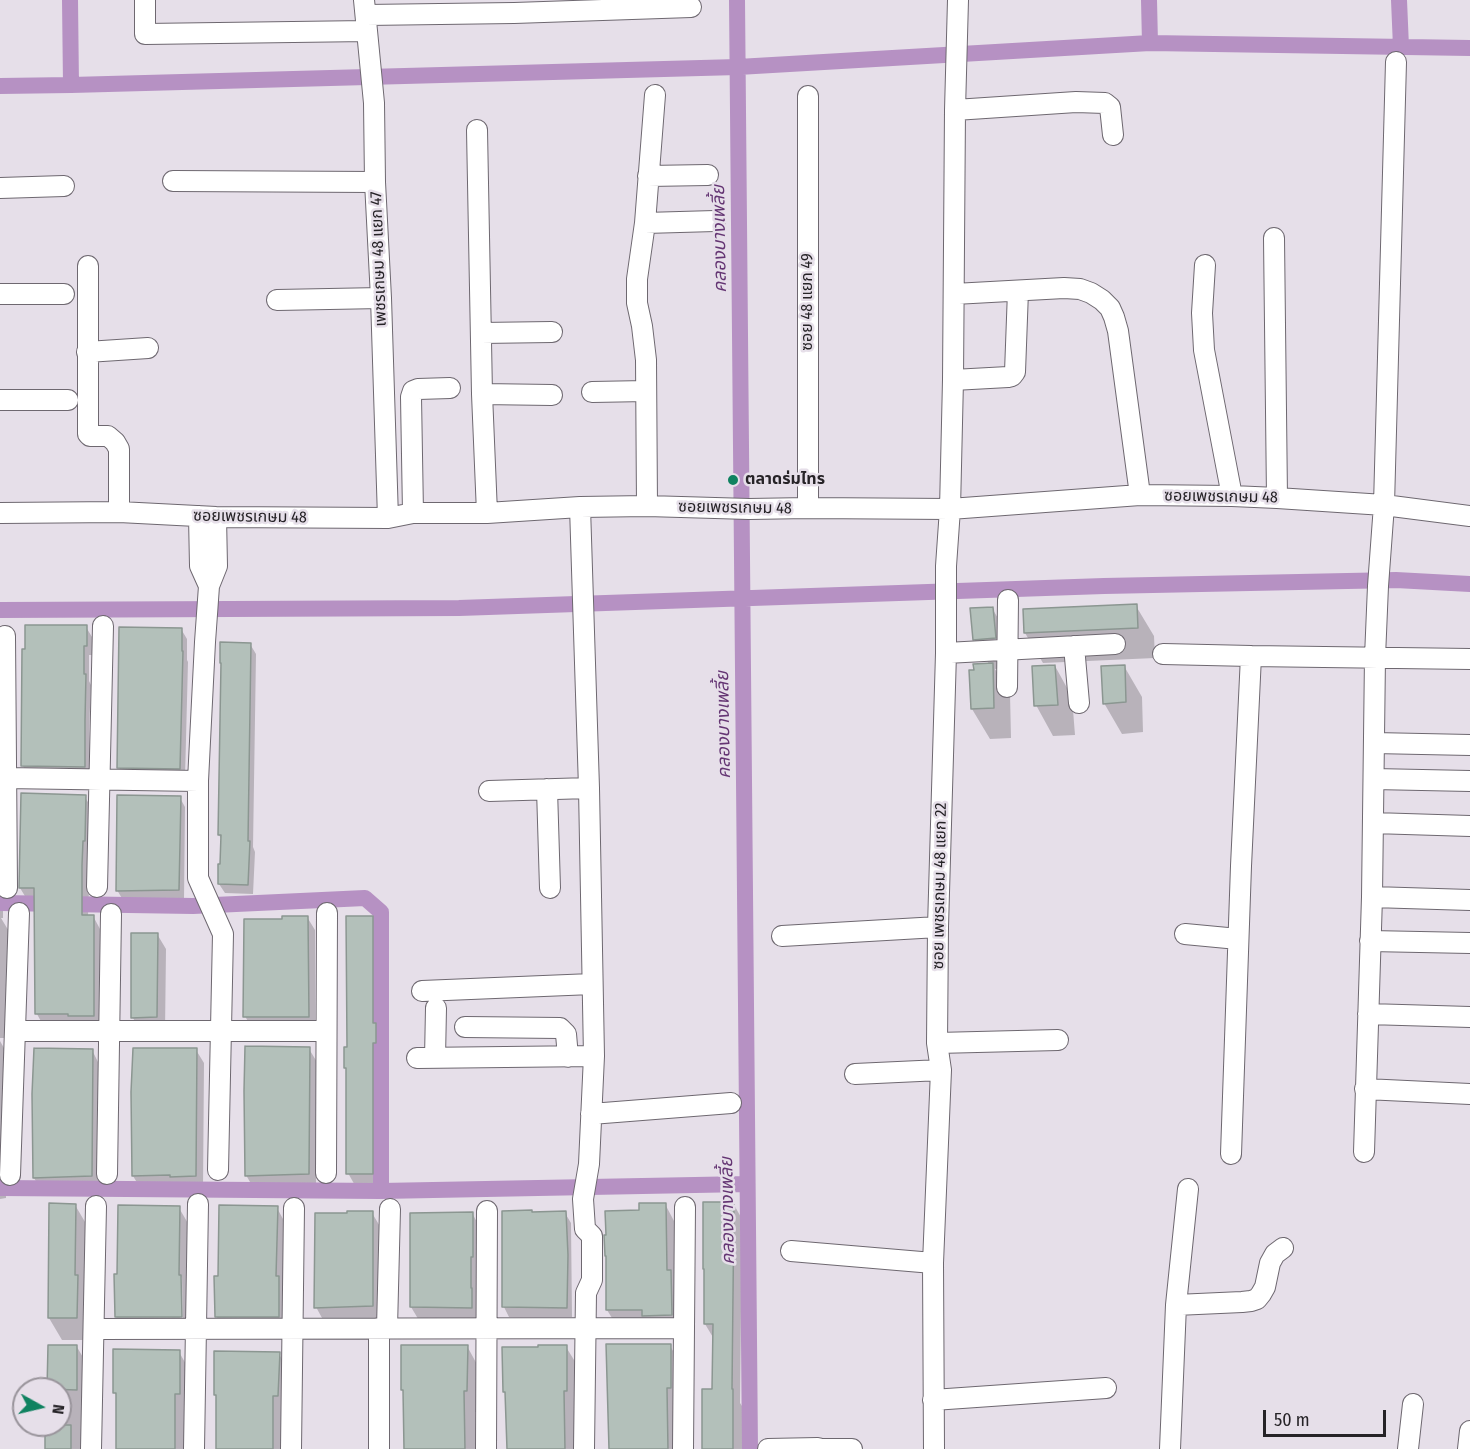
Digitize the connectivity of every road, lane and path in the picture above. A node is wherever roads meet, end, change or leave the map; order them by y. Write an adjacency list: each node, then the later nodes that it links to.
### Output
1 (145, 0): 4 (street)
2 (958, 0): 8 (street, ซอย เพชรเกษม 48 แยก 22)
3 (691, 7): 4 (street)
4 (366, 15): 14 (street, เพชรเกษม 48 แยก 47)
5 (1396, 62): 43 (street)
6 (655, 94): 12 (street)
7 (808, 96): 46 (street, ซอย 48 แยก 49)
8 (955, 110): 10 (street); 25 (street, ซอย เพชรเกษม 48 แยก 22)
9 (477, 130): 29 (street)
10 (1113, 135)
11 (708, 175): 12 (street)
12 (648, 176): 18 (street)
13 (172, 181): 14 (street)
14 (375, 182): 26 (street, เพชรเกษม 48 แยก 47)
15 (64, 186): 16 (street)
16 (0, 188)
17 (715, 221): 18 (street)
18 (645, 223): 34 (street)
19 (1274, 238): 42 (street)
20 (1205, 265): 41 (street)
21 (88, 266): 31 (street)
22 (1018, 291): 25 (street); 32 (street); 40 (street)
23 (0, 294): 24 (street)
24 (64, 294)
25 (954, 294): 32 (street, ซอย เพชรเกษม 48 แยก 22)
26 (381, 298): 27 (street); 54 (street, เพชรเกษม 48 แยก 47)
27 (277, 300)
28 (552, 332): 29 (street)
29 (481, 333): 36 (street)
30 (148, 348): 31 (street)
31 (87, 352): 48 (street)
32 (953, 380): 47 (street, ซอย เพชรเกษม 48 แยก 22)
33 (450, 388): 50 (street)
34 (646, 391): 35 (street); 44 (street)
35 (592, 392)
36 (482, 394): 37 (street); 51 (street)
37 (552, 395)
38 (0, 400): 39 (street)
39 (68, 400)
40 (1140, 495): 41 (street, ซอยเพชรเกษม 48); 47 (street, ซอยเพชรเกษม 48)
41 (1232, 496): 42 (street, ซอยเพชรเกษม 48)
42 (1277, 498): 43 (street, ซอยเพชรเกษม 48)
43 (1384, 505): 52 (street, ซอยเพชรเกษม 48); 64 (street)
44 (647, 506): 45 (street, ซอยเพชรเกษม 48); 46 (street, ซอยเพชรเกษม 48)
45 (580, 507): 51 (street, ซอยเพชรเกษม 48); 75 (street)
46 (808, 508): 47 (street, ซอยเพชรเกษม 48)
47 (950, 509): 61 (street, ซอย เพชรเกษม 48 แยก 22)
48 (119, 512): 49 (street, ซอยเพชรเกษม 48); 53 (street, ซอยเพชรเกษม 48)
49 (0, 513)
50 (413, 513): 51 (street, ซอยเพชรเกษม 48); 54 (street, ซอยเพชรเกษม 48)
51 (487, 513)
52 (1470, 516)
53 (207, 517): 54 (street, ซอยเพชรเกษม 48); 73 (street)
54 (387, 518)
55 (1008, 600): 60 (street)
56 (103, 626): 71 (street)
57 (5, 636): 70 (street)
58 (1115, 644): 59 (street)
59 (1074, 646): 60 (street); 67 (street)
60 (1007, 650): 61 (street); 66 (street)
61 (946, 653): 88 (street, ซอย เพชรเกษม 48 แยก 22)
62 (1163, 654): 63 (street)
63 (1251, 656): 64 (street); 91 (street)
64 (1375, 657): 65 (street); 68 (street)
65 (1470, 659)
66 (1007, 687)
67 (1079, 703)
68 (1374, 743): 69 (street); 72 (street)
69 (1470, 745)
70 (6, 778): 71 (street); 81 (street)
71 (100, 779): 73 (street); 80 (street)
72 (1374, 779): 74 (street); 78 (street)
73 (198, 781): 101 (street)
74 (1470, 781)
75 (589, 788): 76 (street); 94 (street)
76 (547, 789): 77 (street); 82 (street)
77 (489, 791)
78 (1373, 823): 79 (street); 83 (street)
79 (1470, 826)
80 (97, 887)
81 (8, 888)
82 (550, 888)
83 (1372, 897): 84 (street); 92 (street)
84 (1470, 900)
85 (19, 913): 102 (street)
86 (327, 913): 103 (street)
87 (111, 914): 100 (street)
88 (938, 927): 90 (street); 105 (street, ซอย เพชรเกษม 48 แยก 22)
89 (1185, 934): 91 (street)
90 (782, 936)
91 (1238, 939): 115 (street)
92 (1370, 941): 93 (street); 97 (street)
93 (1470, 943)
94 (592, 984): 95 (street); 106 (street)
95 (422, 991)
96 (436, 1008): 107 (street)
97 (1368, 1014): 98 (street); 110 (street)
98 (1470, 1017)
99 (465, 1027): 107 (street)
100 (109, 1030): 101 (street); 102 (street); 117 (street)
101 (221, 1030): 103 (street); 116 (street)
102 (15, 1031): 119 (street)
103 (326, 1031): 118 (street)
104 (1058, 1040): 105 (street)
105 (938, 1043): 108 (street, ซอย เพชรเกษม 48 แยก 22)
106 (594, 1056): 107 (street); 113 (street)
107 (568, 1057)
108 (941, 1070): 109 (street); 129 (street, ซอย เพชรเกษม 48 แยก 22)
109 (855, 1074)
110 (1365, 1089): 111 (street); 114 (street)
111 (1470, 1094)
112 (731, 1103): 113 (street)
113 (591, 1114): 133 (street)
114 (1364, 1152)
115 (1231, 1154)
116 (219, 1170)
117 (107, 1173)
118 (326, 1173)
119 (10, 1175)
120 (1188, 1189): 130 (street)
121 (198, 1204): 136 (street)
122 (96, 1206): 135 (street)
123 (685, 1207): 134 (street)
124 (294, 1208): 137 (street)
125 (390, 1209): 131 (street)
126 (487, 1211): 132 (street)
127 (1283, 1248): 130 (street)
128 (791, 1251): 129 (street)
129 (933, 1263): 139 (street, ซอย เพชรเกษม 48 แยก 22)
130 (1176, 1305): 153 (street)
131 (383, 1328): 132 (street); 137 (street); 145 (street)
132 (486, 1328): 133 (street); 146 (street)
133 (585, 1328): 134 (street); 147 (street)
134 (684, 1328): 148 (street)
135 (94, 1329): 136 (street); 142 (street)
136 (196, 1329): 137 (street); 143 (street)
137 (292, 1329): 144 (street)
138 (1106, 1388): 139 (street)
139 (933, 1400): 152 (street, ซอย เพชรเกษม 48 แยก 22)
140 (1413, 1404): 154 (street)
141 (1470, 1431): 155 (street)
142 (91, 1449)
143 (194, 1449)
144 (291, 1449)
145 (379, 1449)
146 (486, 1449)
147 (584, 1449)
148 (683, 1449)
149 (768, 1449): 150 (street)
150 (819, 1449): 151 (street)
151 (852, 1449)
152 (934, 1449)
153 (1170, 1449)
154 (1407, 1449)
155 (1468, 1449)

